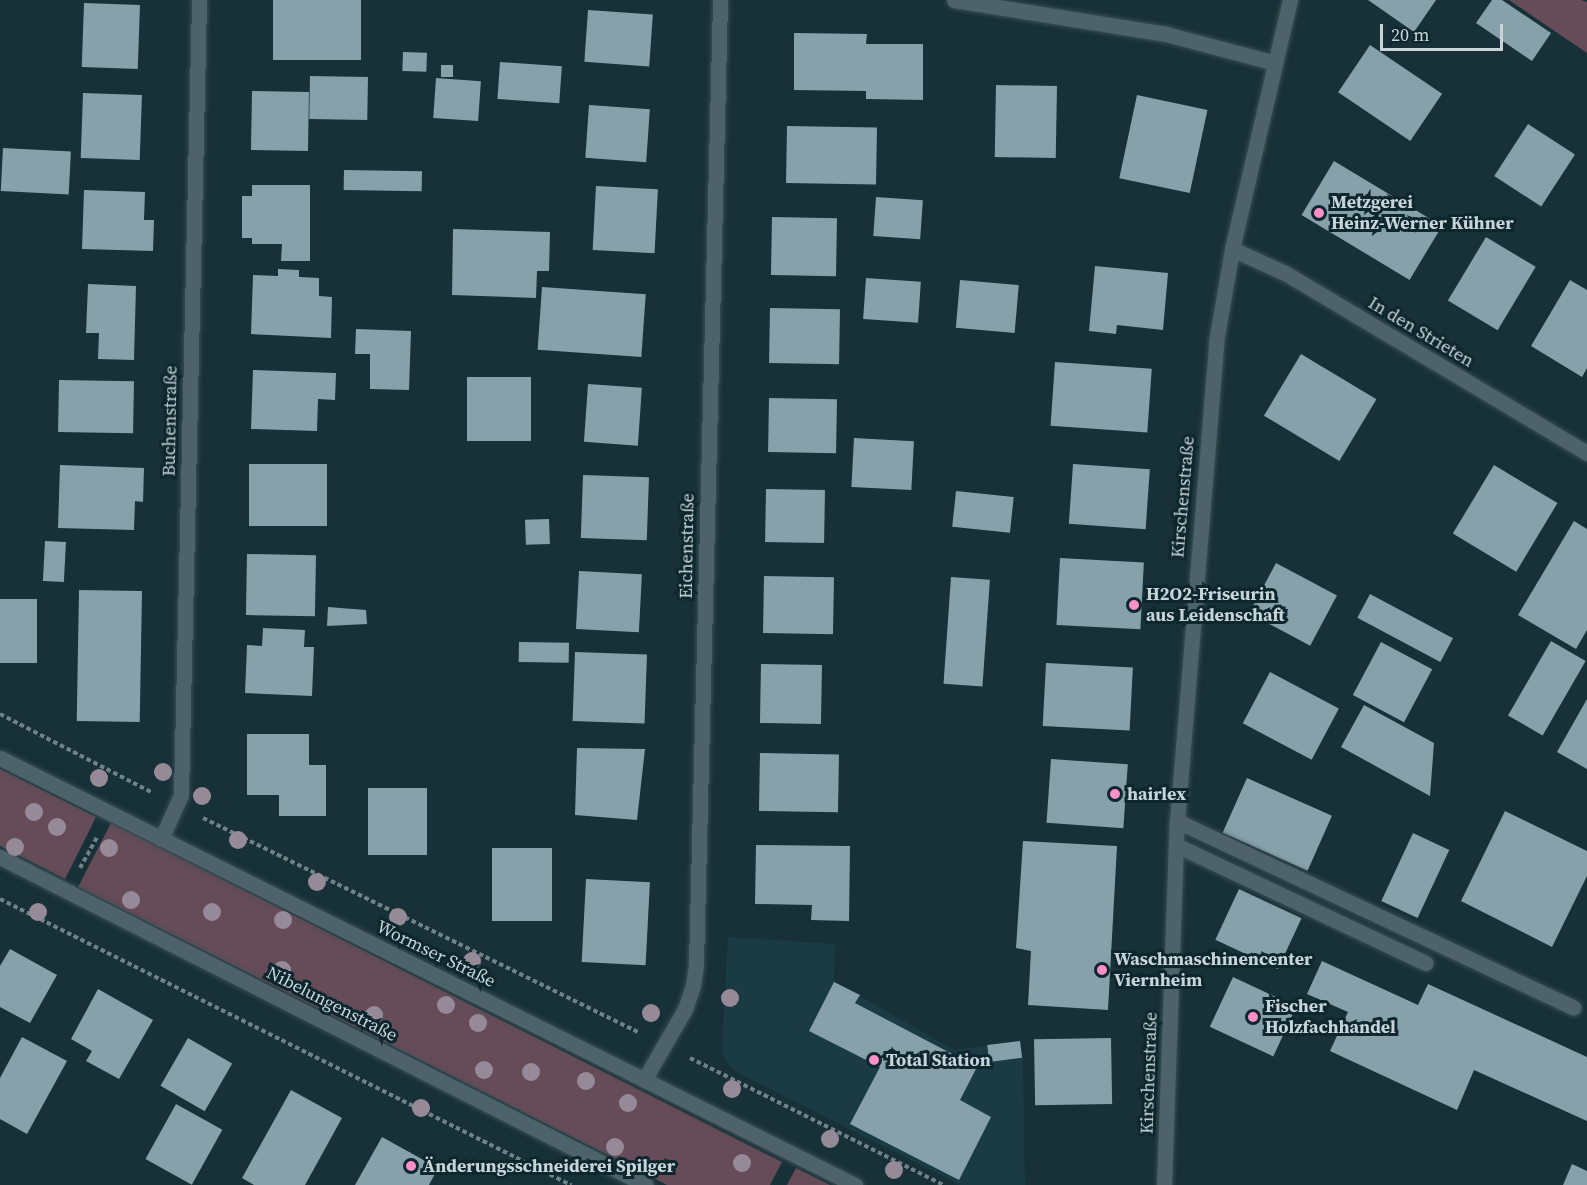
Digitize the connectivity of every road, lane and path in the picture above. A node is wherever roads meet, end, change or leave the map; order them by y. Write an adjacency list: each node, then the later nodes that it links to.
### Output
1 (200, 0): 11 (street, Buchenstraße)
2 (720, 0): 22 (street, Eichenstraße)
3 (954, 0): 5 (street)
4 (1290, 0): 5 (street, Kirschenstraße)
5 (1275, 63): 6 (street, Kirschenstraße)
6 (1232, 249): 7 (street, In den Strieten); 13 (street, Kirschenstraße)
7 (1587, 453)
8 (0, 714): 10 (path)
9 (0, 758): 12 (street, Wormser Straße)
10 (126, 779): 11 (path); 12 (path)
11 (177, 805): 14 (street, Buchenstraße); 22 (path)
12 (109, 813): 14 (street, Wormser Straße); 17 (path)
13 (1176, 821): 15 (street, Kirschenstraße); 21 (street)
14 (161, 839): 23 (street, Wormser Straße)
15 (1176, 845): 20 (street); 28 (street, Kirschenstraße)
16 (0, 857): 17 (street, Nibelungenstraße)
17 (68, 891): 19 (path); 25 (street, Nibelungenstraße)
18 (0, 899): 19 (path)
19 (50, 924): 24 (path)
20 (1426, 963)
21 (1573, 1007)
22 (664, 1045): 23 (street, Eichenstraße); 27 (path)
23 (644, 1080): 26 (street, Wormser Straße)
24 (571, 1185)
25 (646, 1185)
26 (855, 1185)
27 (944, 1185)
28 (1164, 1185)

